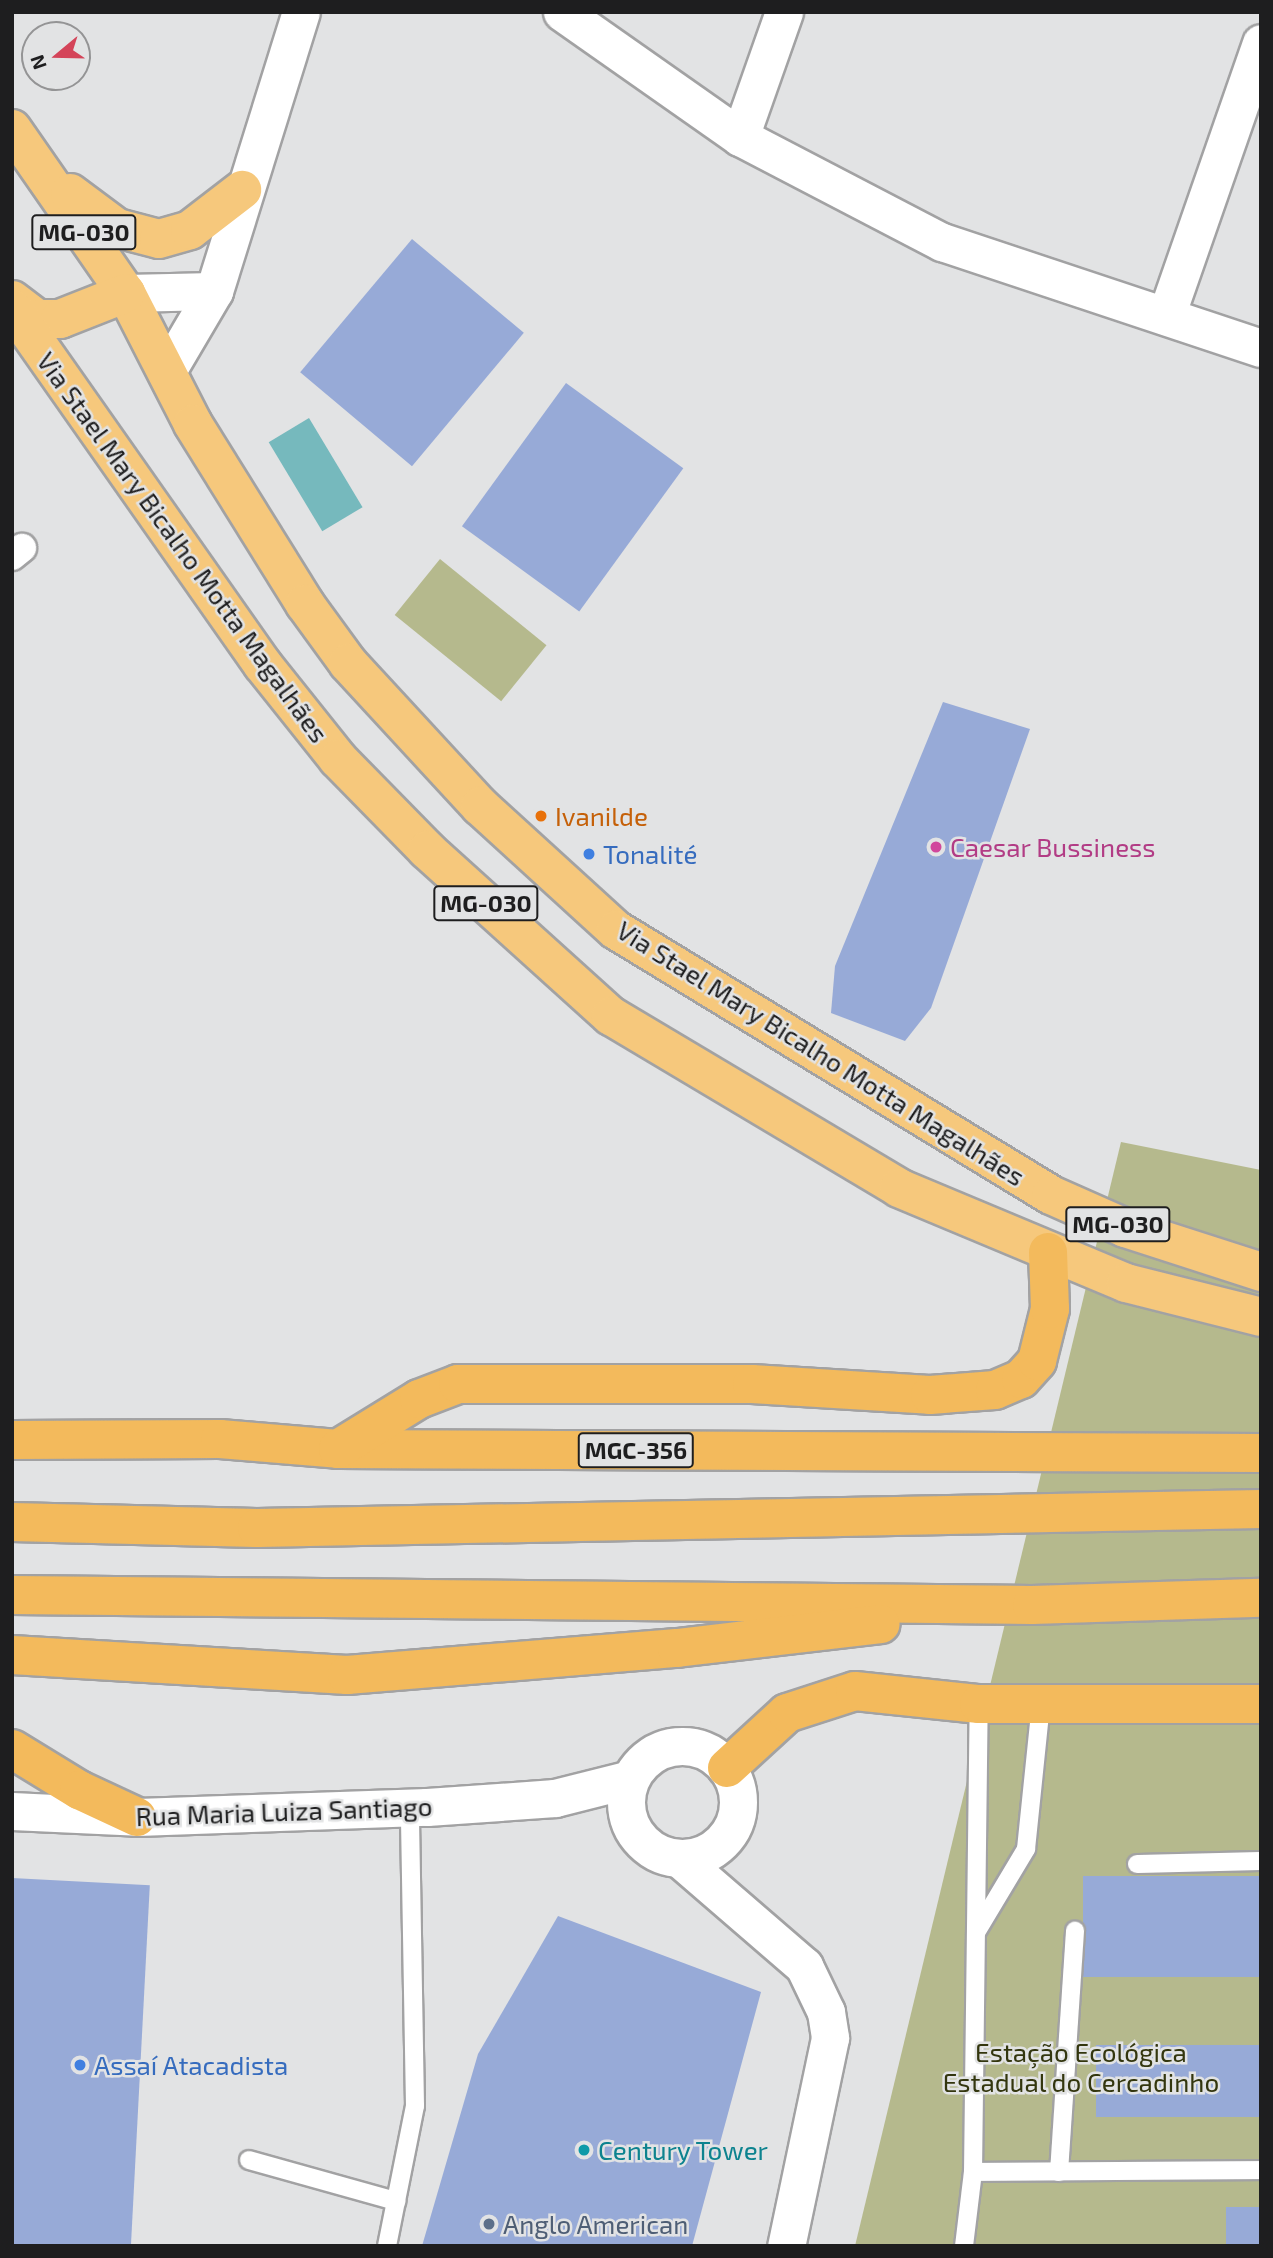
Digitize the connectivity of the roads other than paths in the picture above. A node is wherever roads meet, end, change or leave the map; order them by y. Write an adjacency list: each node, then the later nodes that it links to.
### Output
1 (301, 12): 8 (street)
2 (562, 12): 6 (street)
3 (784, 12): 6 (street)
4 (1261, 43): 13 (street)
5 (12, 129): 7 (highway, Via Stael Mary Bicalho Motta Magalhães / MG-030)
6 (740, 137): 13 (street)
7 (42, 171): 8 (highway); 10 (highway, Via Stael Mary Bicalho Motta Magalhães / MG-030)
8 (242, 190): 9 (street)
9 (214, 291): 10 (street); 15 (street)
10 (126, 293): 11 (highway); 15 (highway, Via Stael Mary Bicalho Motta Magalhães / MG-030)
11 (12, 300)
12 (12, 308): 16 (highway, Via Stael Mary Bicalho Motta Magalhães / MG-030)
13 (1166, 316): 14 (street)
14 (1261, 348)
15 (167, 371): 17 (highway, Via Stael Mary Bicalho Motta Magalhães / MG-030)
16 (1048, 1252): 18 (highway, MG-030); 20 (highway)
17 (1261, 1272)
18 (1261, 1317)
19 (12, 1440): 20 (highway, MGC-356)
20 (338, 1449): 21 (highway, MGC-356)
21 (1261, 1453)
22 (1261, 1509): 23 (highway)
23 (12, 1522)
24 (12, 1595): 26 (highway)
25 (1261, 1598): 26 (highway)
26 (1032, 1605): 27 (highway)
27 (12, 1655)
28 (979, 1704): 30 (highway); 32 (highway); 42 (lane)
29 (1261, 1704): 30 (highway)
30 (1041, 1705): 42 (lane)
31 (12, 1749): 37 (highway)
32 (727, 1768): 33 (street); 39 (street)
33 (631, 1779): 34 (street, Rua Maria Luiza Santiago); 38 (street)
34 (555, 1798): 35 (street, Rua Maria Luiza Santiago); 38 (street, Rua Maria Luiza Santiago)
35 (410, 1807): 37 (street, Rua Maria Luiza Santiago); 48 (lane)
36 (12, 1811): 37 (street, Rua Maria Luiza Santiago)
37 (137, 1816)
38 (627, 1816): 39 (street)
39 (680, 1859): 50 (street)
40 (1261, 1861): 41 (lane)
41 (1137, 1864)
42 (977, 1931): 46 (lane)
43 (1075, 1931): 47 (lane)
44 (249, 2160): 48 (lane)
45 (1261, 2170): 47 (lane)
46 (973, 2172): 47 (lane); 51 (lane)
47 (1059, 2172)
48 (396, 2201): 49 (lane)
49 (387, 2246)
50 (786, 2246)
51 (964, 2246)

